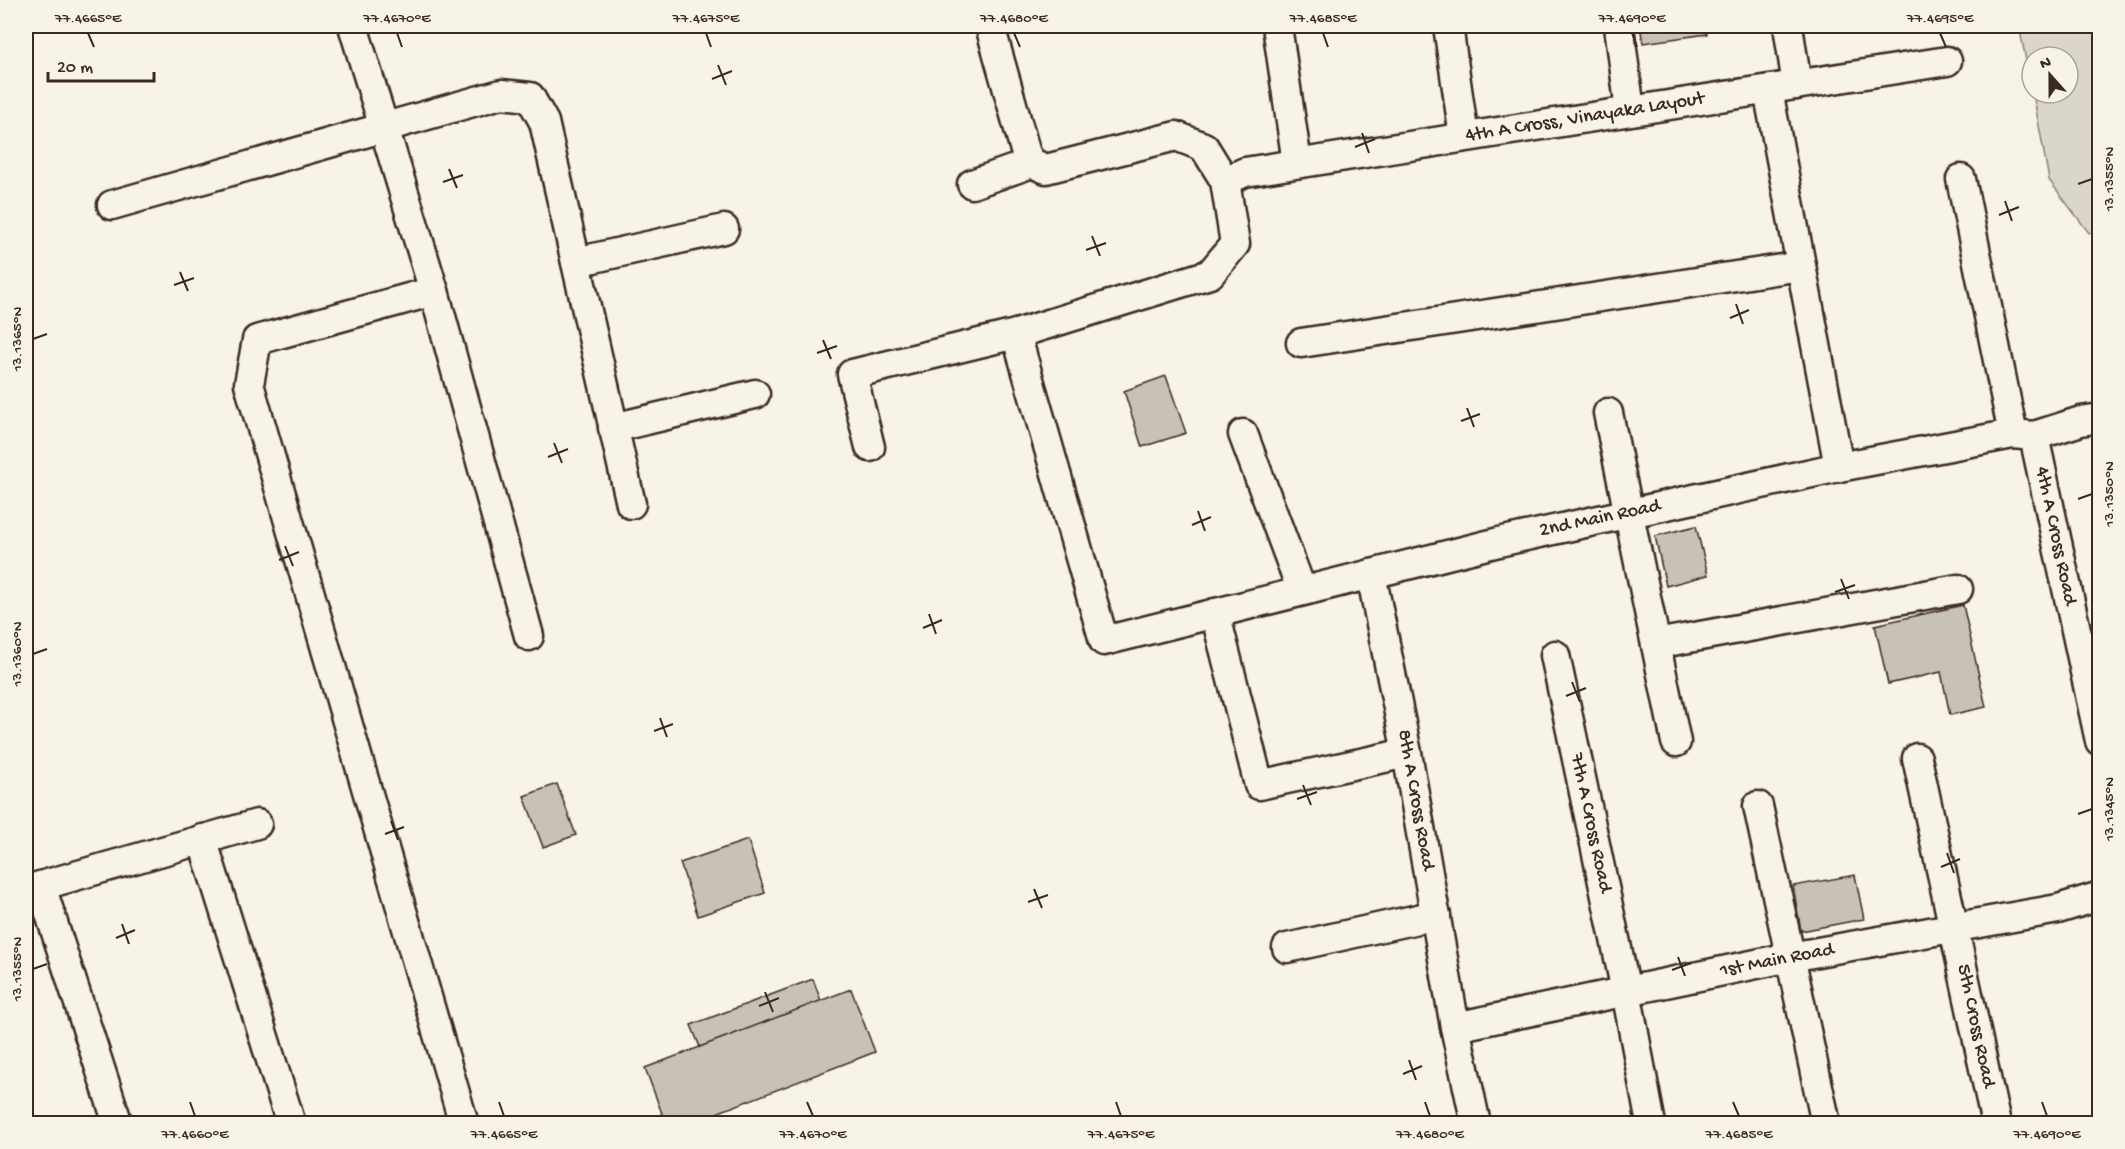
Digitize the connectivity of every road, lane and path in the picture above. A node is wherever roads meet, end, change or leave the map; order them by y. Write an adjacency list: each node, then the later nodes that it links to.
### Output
1 (353, 26): 11 (street)
2 (990, 26): 13 (street)
3 (1277, 26): 14 (street)
4 (1448, 26): 12 (street)
5 (1619, 26): 10 (street)
6 (1788, 26): 8 (street)
7 (1947, 61): 8 (street, 4th A Cross, Vinayaka Layout)
8 (1797, 85): 9 (street, 4th A Cross, Vinayaka Layout)
9 (1768, 90): 10 (street, 4th A Cross, Vinayaka Layout); 21 (street)
10 (1630, 111): 12 (street, 4th A Cross, Vinayaka Layout)
11 (384, 127): 18 (street); 20 (street); 22 (street)
12 (1464, 137): 14 (street, 4th A Cross, Vinayaka Layout)
13 (1032, 163): 16 (street); 17 (street)
14 (1297, 164): 16 (street, 4th A Cross, Vinayaka Layout)
15 (1961, 179): 30 (street, 4th A Cross Road)
16 (1225, 181): 23 (street)
17 (972, 184)
18 (112, 205)
19 (724, 229): 20 (street)
20 (576, 262): 28 (street)
21 (1801, 266): 24 (street); 32 (street)
22 (434, 291): 39 (street); 59 (street)
23 (1016, 334): 31 (street); 38 (street, 2nd Main Road)
24 (1301, 344)
25 (755, 394): 28 (street)
26 (1608, 413): 34 (street)
27 (2100, 418): 30 (street, 2nd Main Road)
28 (613, 428): 33 (street)
29 (1243, 434): 37 (street)
30 (2023, 435): 32 (street, 2nd Main Road); 42 (street, 4th A Cross Road)
31 (870, 447)
32 (1839, 468): 34 (street, 2nd Main Road)
33 (631, 504)
34 (1628, 513): 35 (street, 2nd Main Road); 40 (street)
35 (1371, 574): 37 (street, 2nd Main Road); 44 (street, 8th A Cross Road)
36 (1958, 589): 40 (street)
37 (1302, 591): 38 (street, 2nd Main Road)
38 (1215, 613): 44 (street)
39 (529, 636)
40 (1656, 644): 43 (street)
41 (1555, 655): 55 (street, 7th A Cross Road)
42 (2100, 741)
43 (1676, 742)
44 (1407, 753): 51 (street, 8th A Cross Road)
45 (1917, 758): 52 (street, 5th Cross Road)
46 (1758, 806): 54 (street)
47 (257, 824): 48 (street)
48 (202, 839): 49 (street); 58 (street)
49 (33, 888): 57 (street)
50 (2100, 897): 52 (street, 1st Main Road)
51 (1436, 915): 53 (street); 56 (street, 8th A Cross Road)
52 (1955, 928): 54 (street, 1st Main Road); 63 (street, 5th Cross Road)
53 (1287, 948)
54 (1790, 957): 55 (street, 1st Main Road); 62 (street)
55 (1626, 991): 56 (street, 1st Main Road); 61 (street, 7th A Cross Road)
56 (1455, 1027): 60 (street, 8th A Cross Road)
57 (118, 1124)
58 (291, 1124)
59 (464, 1124)
60 (1476, 1124)
61 (1651, 1124)
62 (1826, 1124)
63 (1996, 1124)

